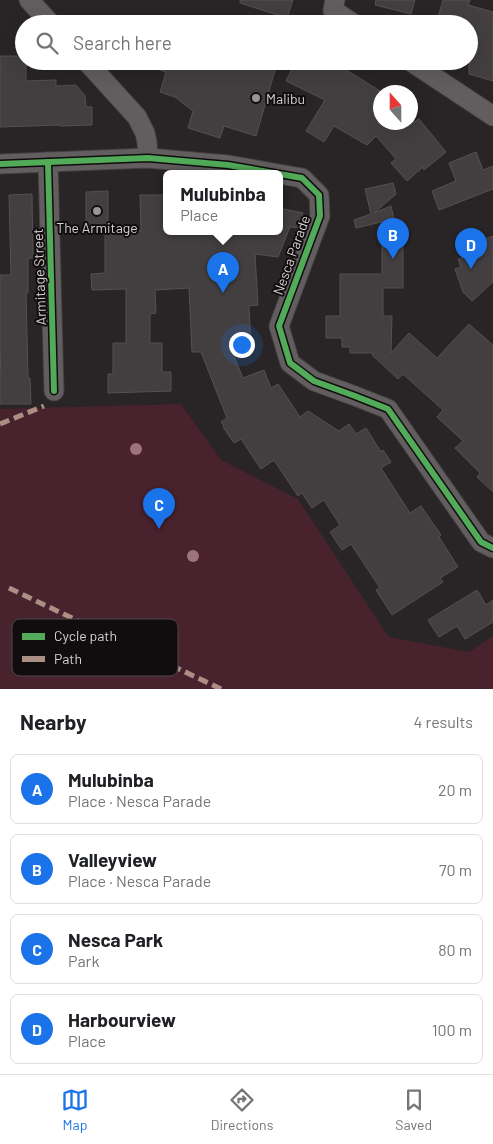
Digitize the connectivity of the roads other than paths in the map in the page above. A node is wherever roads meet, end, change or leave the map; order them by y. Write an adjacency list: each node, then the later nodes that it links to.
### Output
1 (29, 0): 3 (street)
2 (335, 0): 4 (street)
3 (43, 15)
4 (340, 15)
5 (94, 70): 8 (street)
6 (424, 70): 7 (street)
7 (493, 116)
8 (148, 158): 9 (street, Nesca Parade); 11 (street, Nesca Parade)
9 (48, 162): 10 (street, Nesca Parade); 13 (street, Armitage Street)
10 (0, 164)
11 (256, 170)
12 (283, 175): 14 (street, Nesca Parade)
13 (54, 391)
14 (493, 548)

